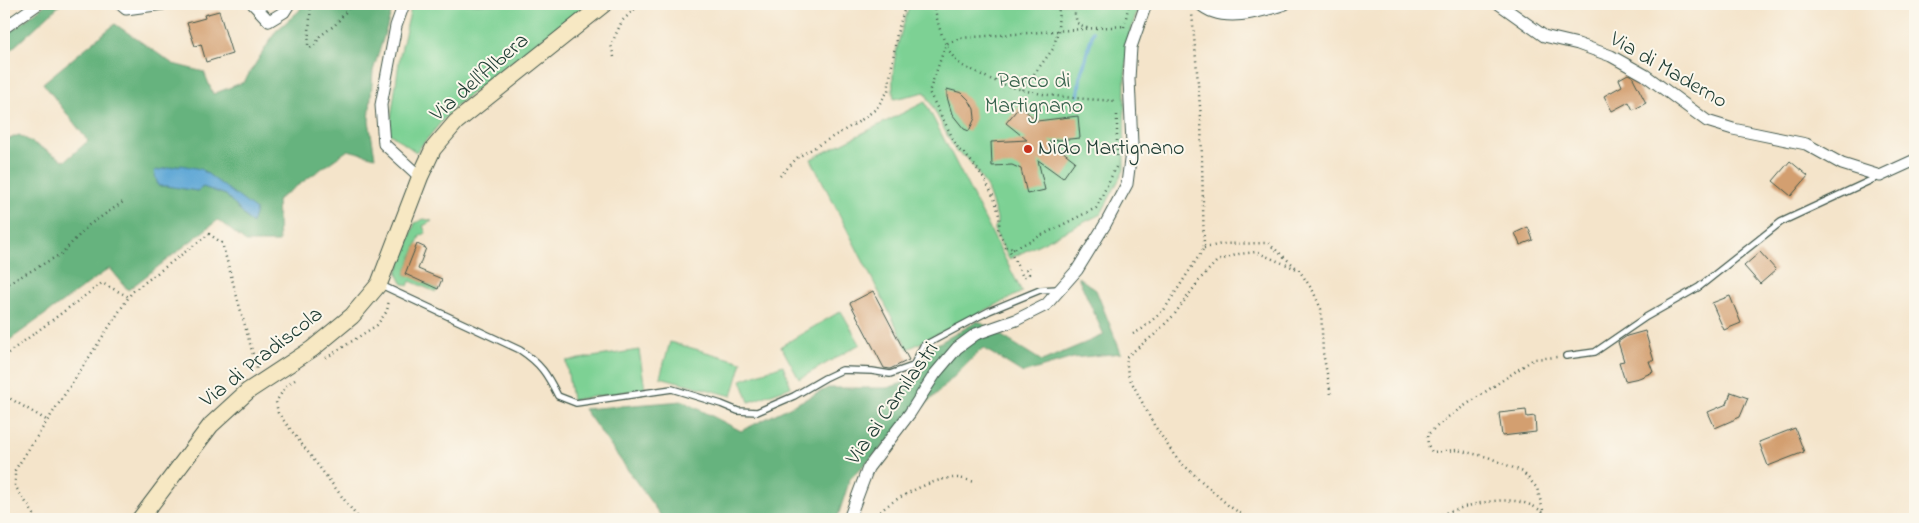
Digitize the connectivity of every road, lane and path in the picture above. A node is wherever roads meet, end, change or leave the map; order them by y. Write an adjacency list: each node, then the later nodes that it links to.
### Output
1 (38, 4): 22 (street)
2 (120, 4): 3 (street)
3 (163, 4)
4 (253, 4): 5 (street)
5 (289, 4)
6 (310, 4): 7 (path)
7 (352, 4)
8 (404, 4): 34 (street)
9 (604, 4): 34 (street, Via dell'Albera)
10 (640, 4): 27 (path)
11 (906, 4): 32 (path)
12 (935, 4): 26 (path)
13 (1059, 4): 24 (path)
14 (1078, 4): 23 (path)
15 (1129, 4): 21 (path)
16 (1146, 4): 42 (street, Via ai Camilastri)
17 (1200, 4): 18 (street)
18 (1285, 4)
19 (1499, 4): 33 (street, Via di Maderno)
20 (1192, 13): 36 (path)
21 (1124, 26): 23 (path); 25 (path)
22 (4, 28)
23 (1089, 29): 24 (path)
24 (1058, 31): 26 (path); 28 (path)
25 (1122, 35)
26 (946, 44): 28 (path); 37 (path)
27 (614, 57)
28 (1022, 90): 29 (path)
29 (1117, 93)
30 (1117, 110): 37 (path)
31 (1915, 160): 33 (street)
32 (780, 176)
33 (1880, 176): 46 (lane)
34 (420, 177): 41 (street, Via di Pradiscola)
35 (123, 202): 40 (path)
36 (1204, 248): 39 (path); 44 (path)
37 (1014, 250): 38 (path)
38 (1030, 267)
39 (1299, 270): 51 (path); 60 (path)
40 (4, 286)
41 (385, 288): 42 (lane); 47 (path); 49 (street, Via di Pradiscola)
42 (1059, 289): 58 (street, Via ai Camilastri)
43 (129, 297): 45 (path); 49 (path); 52 (path)
44 (1133, 334)
45 (4, 356)
46 (1566, 356): 54 (path)
47 (323, 360)
48 (301, 376): 57 (path)
49 (260, 382): 56 (street, Via di Pradiscola)
50 (4, 391): 52 (path)
51 (1331, 394)
52 (48, 421): 55 (path)
53 (976, 482): 59 (path)
54 (1542, 510): 61 (path); 62 (path)
55 (37, 519)
56 (140, 519)
57 (359, 519)
58 (849, 519)
59 (874, 519)
60 (1249, 519)
61 (1427, 519)
62 (1550, 519)

